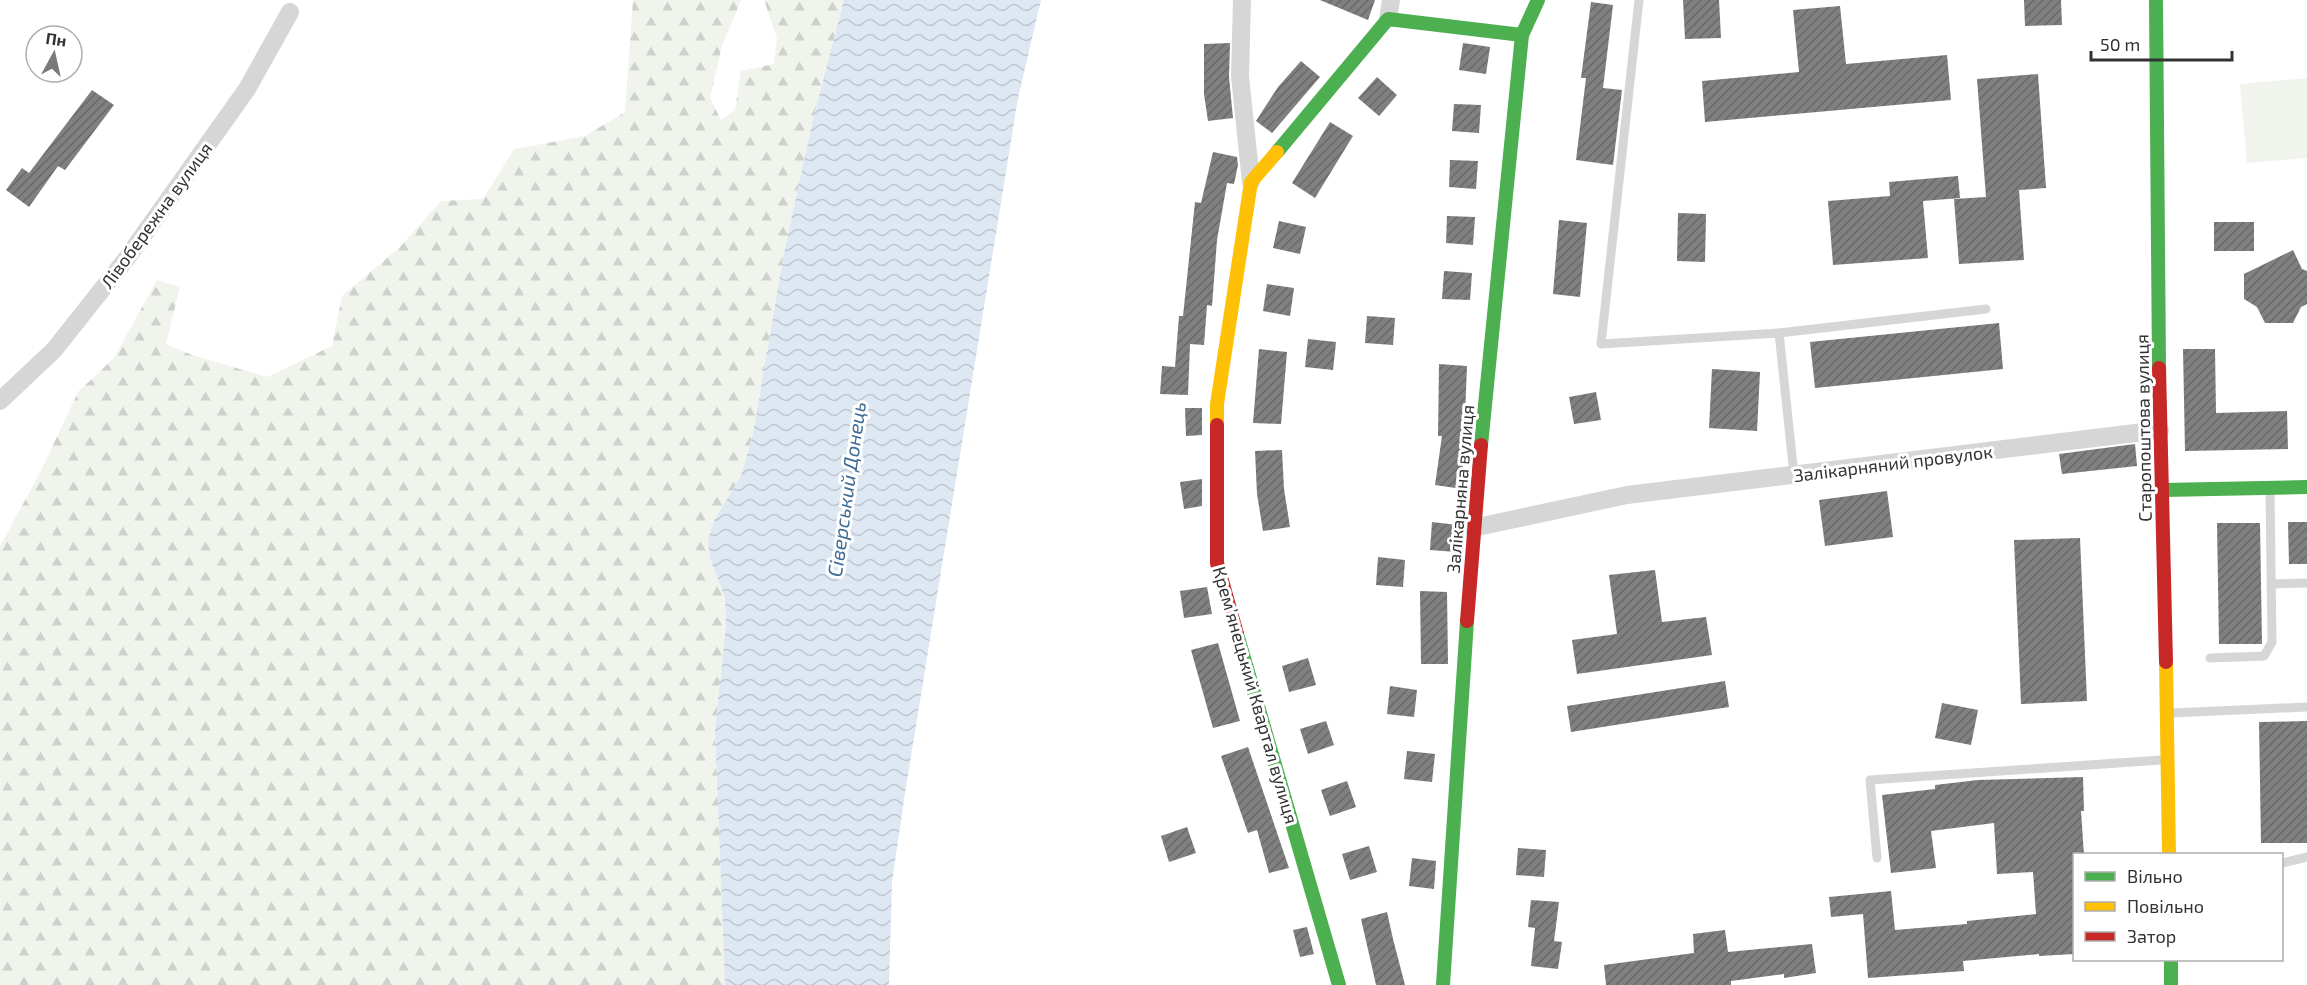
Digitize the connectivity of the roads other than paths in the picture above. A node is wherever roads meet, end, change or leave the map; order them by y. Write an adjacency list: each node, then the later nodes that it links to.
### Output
1 (1242, 0): 9 (street)
2 (1391, 0): 7 (street)
3 (1538, 0): 8 (main road, Залікарняна вулиця)
4 (1639, 0): 11 (lane)
5 (2156, 0): 13 (main road, Старопоштова вулиця)
6 (290, 12): 12 (street, Лівобережна вулиця)
7 (1388, 19): 8 (main road); 9 (main road)
8 (1522, 35): 18 (main road, Залікарняна вулиця)
9 (1251, 183): 30 (main road, Крем’янецький Квартал вулиця)
10 (1986, 309): 11 (lane)
11 (1779, 333): 14 (lane)
12 (0, 401)
13 (2160, 430): 14 (street, Залікарняний провулок); 17 (main road, Старопоштова вулиця)
14 (1794, 475): 18 (street, Залікарняний провулок)
15 (2307, 487): 16 (main road)
16 (2270, 488): 17 (main road); 20 (lane)
17 (2163, 490): 23 (main road, Старопоштова вулиця)
18 (1473, 528): 31 (main road, Залікарняна вулиця)
19 (2307, 582): 20 (lane)
20 (2271, 584): 21 (lane)
21 (2210, 658)
22 (2307, 706): 23 (lane)
23 (2167, 713): 24 (main road, Старопоштова вулиця)
24 (2168, 760): 25 (main road, Старопоштова вулиця); 27 (lane)
25 (2169, 853)
26 (2307, 857): 28 (lane)
27 (1877, 858)
28 (2283, 863)
29 (2171, 961): 32 (main road)
30 (1339, 985)
31 (1443, 985)
32 (2171, 985)

